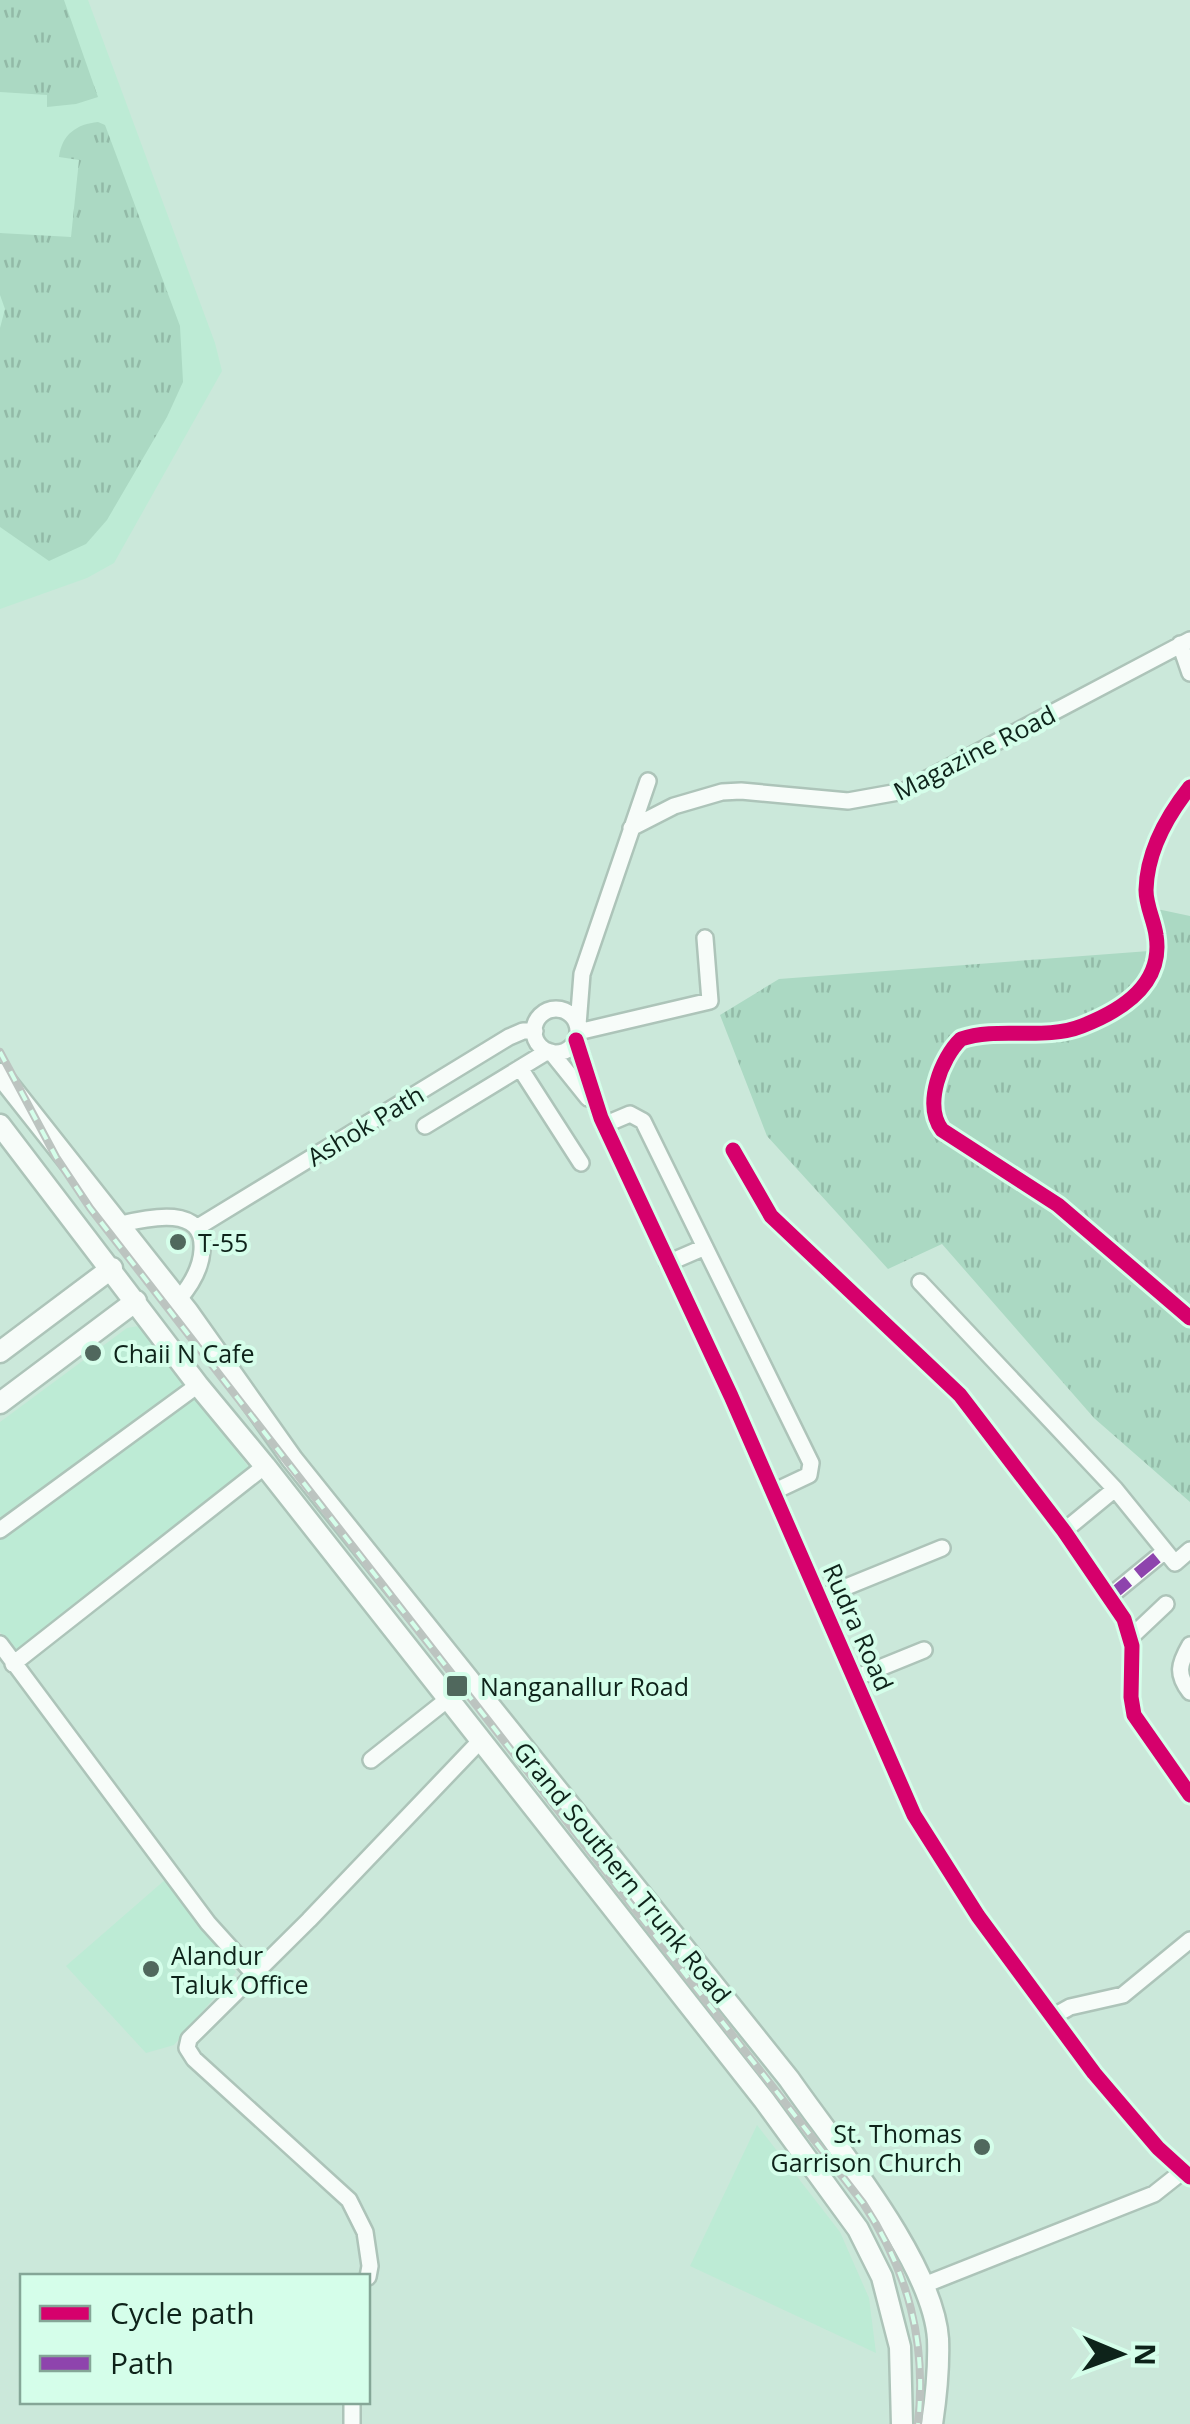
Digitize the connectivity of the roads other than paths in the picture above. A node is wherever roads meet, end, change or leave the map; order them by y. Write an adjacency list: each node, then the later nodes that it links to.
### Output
1 (1185, 642): 2 (street); 5 (street, Magazine Road)
2 (1190, 672)
3 (648, 781): 5 (street)
4 (1190, 787): 27 (street)
5 (631, 828): 7 (street)
6 (706, 938): 10 (street)
7 (582, 974): 8 (street); 10 (street)
8 (554, 1008): 9 (street); 10 (street)
9 (534, 1031): 11 (street); 20 (street, Ashok Path)
10 (577, 1032): 11 (street); 14 (street, Rudra Road)
11 (550, 1052): 12 (street); 14 (street, Rudra Road)
12 (520, 1068): 16 (street); 18 (street)
13 (0, 1074): 19 (main road, Grand Southern Trunk Road)
14 (602, 1121): 21 (street); 22 (street, Rudra Road)
15 (0, 1125): 23 (main road, Grand Southern Trunk Road)
16 (425, 1126)
17 (733, 1150): 35 (street)
18 (581, 1164)
19 (121, 1224): 20 (street); 25 (main road, Grand Southern Trunk Road)
20 (198, 1227): 25 (street)
21 (705, 1246): 22 (street); 33 (street)
22 (668, 1263): 33 (street, Rudra Road)
23 (112, 1268): 26 (main road, Grand Southern Trunk Road); 28 (main road)
24 (920, 1282): 32 (street)
25 (178, 1299): 58 (main road, Grand Southern Trunk Road)
26 (136, 1301): 29 (main road, Grand Southern Trunk Road); 30 (main road)
27 (1190, 1318)
28 (0, 1352)
29 (198, 1384): 31 (main road, Grand Southern Trunk Road); 34 (street)
30 (0, 1403)
31 (265, 1466): 46 (street); 49 (main road, Grand Southern Trunk Road)
32 (1116, 1489): 35 (street); 38 (street)
33 (773, 1492): 40 (street, Rudra Road)
34 (0, 1530)
35 (1064, 1531): 39 (street)
36 (942, 1548): 40 (street)
37 (1190, 1550): 38 (street)
38 (1165, 1551): 39 (street)
39 (1108, 1597): 42 (street)
40 (819, 1598): 47 (street, Rudra Road)
41 (1166, 1604): 42 (street)
42 (1130, 1638): 53 (street)
43 (0, 1644): 46 (street)
44 (1190, 1645): 48 (street)
45 (924, 1650): 47 (street)
46 (13, 1664): 56 (street)
47 (854, 1678): 57 (street, Rudra Road)
48 (1190, 1692)
49 (448, 1699): 50 (main road, Grand Southern Trunk Road); 51 (street)
50 (481, 1740): 56 (street); 59 (main road, Grand Southern Trunk Road)
51 (371, 1760)
52 (1190, 1760): 53 (street)
53 (1175, 1774): 54 (street)
54 (1190, 1795)
55 (1190, 1940): 57 (street)
56 (254, 1974): 61 (street)
57 (1052, 2017): 60 (street, Rudra Road)
58 (821, 2124): 59 (main road); 62 (main road, Grand Southern Trunk Road)
59 (796, 2143): 63 (main road, Grand Southern Trunk Road)
60 (1187, 2174): 62 (street)
61 (368, 2274)
62 (924, 2285): 64 (main road, Grand Southern Trunk Road)
63 (902, 2424)
64 (932, 2424)

